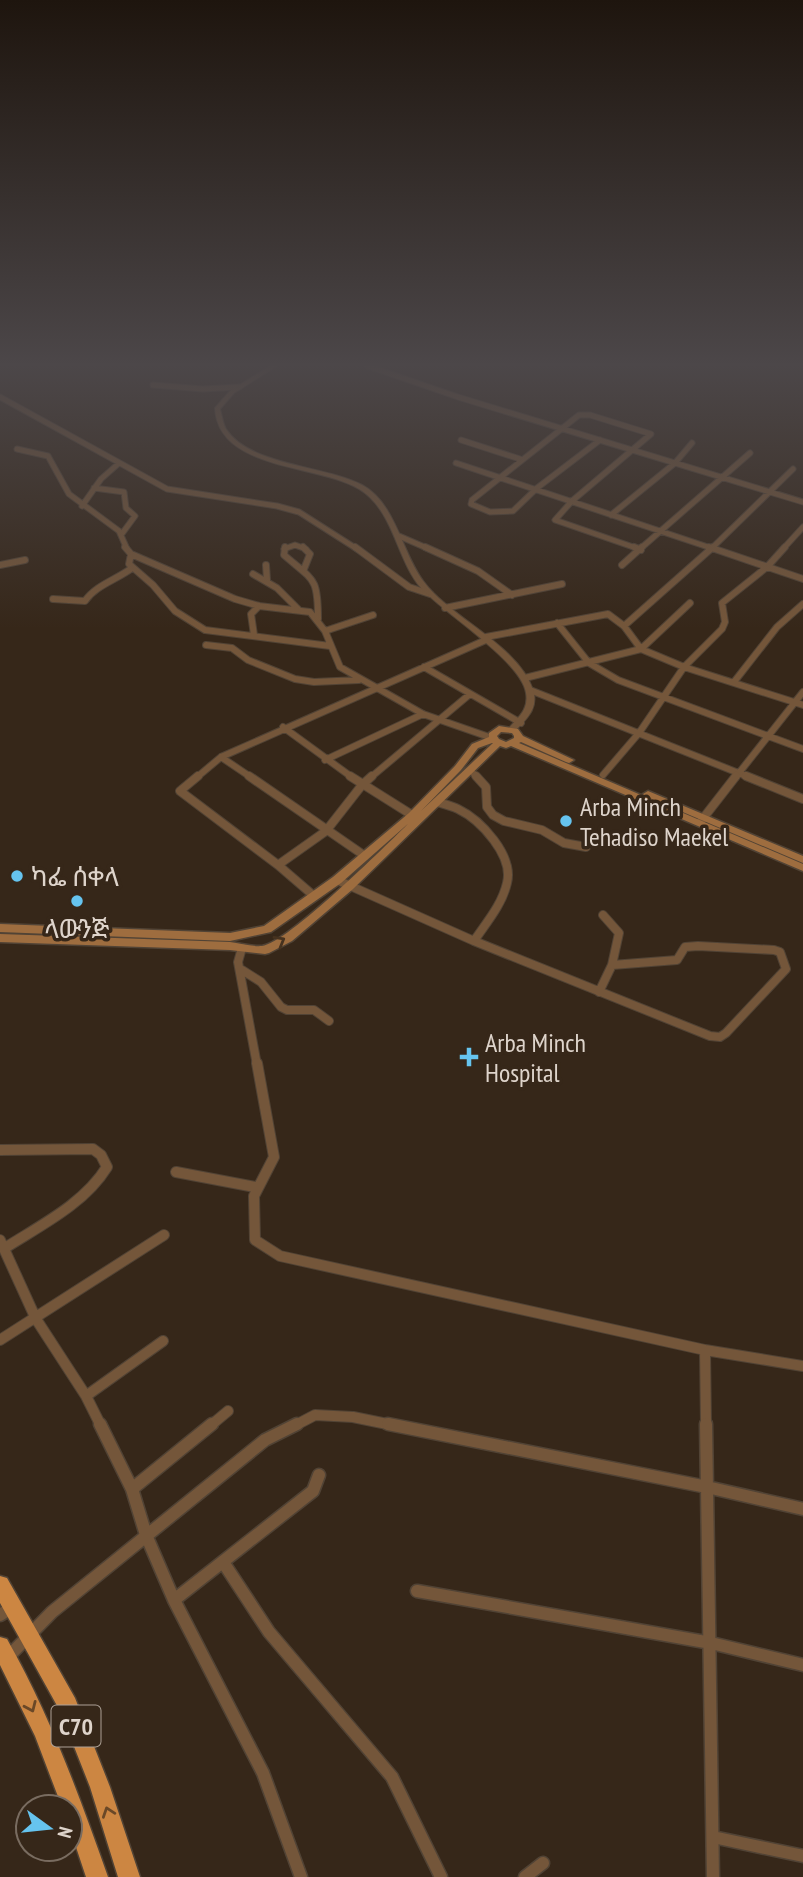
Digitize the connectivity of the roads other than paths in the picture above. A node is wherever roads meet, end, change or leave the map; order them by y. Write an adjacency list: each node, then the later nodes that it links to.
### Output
1 (750, 453): 17 (street)
2 (37, 454): 23 (street)
3 (99, 454): 14 (street)
4 (260, 454): 28 (street)
5 (503, 454): 11 (street)
6 (527, 454): 11 (street)
7 (582, 454): 19 (street)
8 (631, 454): 21 (street)
9 (647, 454): 13 (street)
10 (683, 454): 13 (street)
11 (520, 459): 16 (street)
12 (456, 463): 16 (street)
13 (675, 463): 17 (street); 24 (street)
14 (118, 464): 18 (street); 43 (street)
15 (793, 469): 20 (street)
16 (499, 476): 19 (street); 19 (street)
17 (723, 478): 20 (street); 26 (street)
18 (94, 488): 23 (street); 27 (street)
19 (537, 488): 21 (street)
20 (768, 492): 22 (street); 29 (street)
21 (572, 501): 24 (street); 30 (street)
22 (803, 502)
23 (82, 506): 27 (street)
24 (611, 514): 26 (street)
25 (803, 527): 36 (street)
26 (661, 531): 29 (street); 30 (street)
27 (121, 535): 31 (street)
28 (399, 536): 43 (street); 44 (street)
29 (712, 548): 36 (street); 54 (street)
30 (641, 550): 35 (street)
31 (131, 554): 37 (street); 48 (street)
32 (25, 560): 33 (street)
33 (0, 565)
34 (267, 565): 41 (street)
35 (622, 565)
36 (767, 567): 40 (street); 63 (street)
37 (132, 568): 45 (street); 56 (street)
38 (304, 569): 38 (street); 52 (street)
39 (253, 574): 41 (street)
40 (803, 579)
41 (267, 580): 50 (street)
42 (562, 584): 44 (street)
43 (430, 594): 49 (street)
44 (512, 595): 49 (street)
45 (53, 599)
46 (690, 603): 60 (street)
47 (803, 604): 66 (street)
48 (259, 606): 50 (street); 56 (street)
49 (445, 608): 57 (street)
50 (298, 609): 52 (street)
51 (373, 615): 55 (street)
52 (318, 622): 55 (street)
53 (557, 623): 54 (street); 57 (street); 61 (street)
54 (624, 626): 60 (street)
55 (325, 631): 59 (street)
56 (254, 635): 59 (street)
57 (487, 638): 62 (street); 64 (street)
58 (206, 645): 65 (street)
59 (330, 646): 65 (street)
60 (641, 649): 61 (street); 63 (street)
61 (589, 663): 64 (street); 71 (street)
62 (424, 667): 67 (street); 70 (street)
63 (684, 667): 66 (street); 71 (street)
64 (525, 678): 68 (street)
65 (362, 680): 67 (street)
66 (734, 682): 72 (street)
67 (375, 687): 73 (street); 76 (street)
68 (530, 690): 75 (street); 78 (street)
69 (803, 692): 72 (street)
70 (470, 694): 74 (street); 75 (street)
71 (664, 697): 78 (street); 79 (street)
72 (799, 703): 79 (street)
73 (423, 714): 74 (street); 84 (street)
74 (437, 719): 80 (street); 88 (street)
75 (521, 723): 77 (street)
76 (283, 727): 83 (street); 84 (street)
77 (512, 729): 80 (main road); 81 (main road)
78 (639, 733): 86 (street); 87 (street)
79 (768, 736): 82 (street); 86 (street)
80 (494, 740): 81 (main road); 85 (main road); 91 (main road)
81 (516, 741): 87 (main road); 92 (main road)
82 (803, 749)
83 (221, 757): 93 (street); 97 (street)
84 (325, 760): 88 (street)
85 (470, 770): 90 (main road); 94 (street)
86 (740, 773): 89 (street); 92 (street)
87 (603, 775): 92 (main road)
88 (362, 785): 91 (street); 93 (street)
89 (803, 799)
90 (437, 802): 100 (main road); 107 (street)
91 (412, 815): 95 (main road)
92 (701, 821): 96 (main road); 98 (main road)
93 (326, 831): 95 (street); 97 (street)
94 (586, 847)
95 (365, 856): 99 (main road)
96 (803, 860)
97 (278, 865): 101 (street)
98 (803, 868)
99 (337, 880): 100 (street); 101 (main road)
100 (349, 886): 107 (street); 108 (main road, one-way to 100)
101 (314, 897): 106 (main road)
102 (603, 915): 109 (street)
103 (0, 928): 105 (main road)
104 (0, 938): 105 (main road)
105 (127, 938): 106 (main road)
106 (166, 940): 108 (main road)
107 (474, 942): 111 (street)
108 (242, 948): 110 (street)
109 (612, 965): 111 (street); 111 (street)
110 (242, 970): 112 (street); 115 (street)
111 (599, 992)
112 (329, 1021)
113 (0, 1150): 117 (street)
114 (176, 1172): 115 (street)
115 (255, 1187): 121 (street)
116 (164, 1235): 118 (street)
117 (2, 1244): 118 (street)
118 (37, 1319): 119 (street); 123 (street)
119 (0, 1340)
120 (163, 1341): 123 (street)
121 (705, 1350): 122 (street); 126 (street)
122 (803, 1366)
123 (86, 1396): 127 (street)
124 (228, 1411): 127 (street)
125 (319, 1475): 130 (street)
126 (708, 1487): 128 (street); 129 (street); 136 (street)
127 (132, 1489): 129 (street)
128 (803, 1509)
129 (146, 1535): 133 (street); 135 (street)
130 (223, 1562): 133 (street); 145 (street)
131 (0, 1585): 134 (highway, C70)
132 (417, 1591): 136 (street)
133 (174, 1600): 144 (street)
134 (6, 1611): 135 (highway, C70)
135 (29, 1636): 137 (street); 143 (highway, C70, one-way to 135)
136 (711, 1643): 138 (street); 139 (street)
137 (4, 1652): 142 (highway, C70, one-way to 142)
138 (803, 1665)
139 (713, 1837): 140 (street); 147 (street)
140 (803, 1856)
141 (543, 1863): 146 (street)
142 (96, 1877)
143 (128, 1877)
144 (301, 1877)
145 (441, 1877)
146 (525, 1877)
147 (713, 1877)

